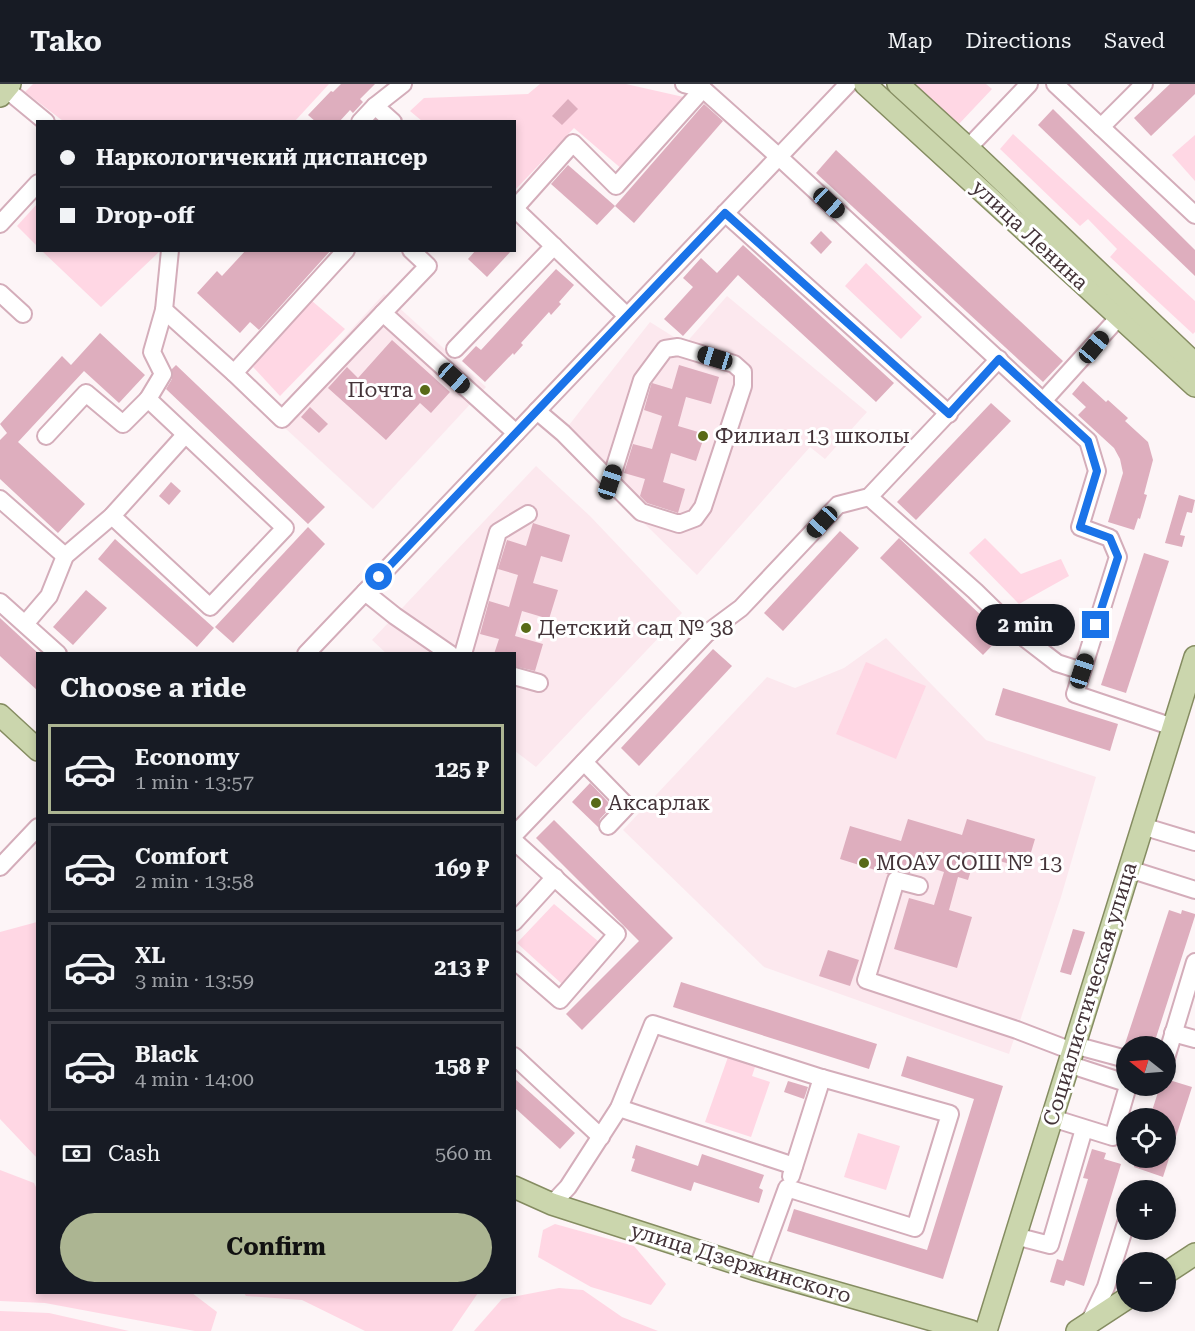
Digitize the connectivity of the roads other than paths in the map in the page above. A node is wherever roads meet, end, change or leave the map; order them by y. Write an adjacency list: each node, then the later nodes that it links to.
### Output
1 (403, 84): 11 (street)
2 (684, 84): 9 (street)
3 (848, 84): 17 (street)
4 (865, 84): 33 (main road, улица Ленина)
5 (898, 84): 16 (main road, улица Ленина)
6 (1029, 84): 16 (street)
7 (1055, 84): 15 (street)
8 (1143, 84): 15 (street)
9 (703, 89): 17 (street); 19 (street)
10 (6, 90): 12 (street)
11 (375, 106): 13 (street); 14 (street)
12 (44, 120)
13 (362, 120)
14 (391, 120)
15 (1101, 127): 22 (street)
16 (968, 148): 35 (main road, улица Ленина)
17 (779, 157): 21 (street); 36 (street)
18 (36, 185): 23 (street)
19 (516, 207)
20 (516, 209): 24 (street)
21 (725, 213): 32 (street); 42 (street)
22 (1195, 215)
23 (0, 224)
24 (554, 246): 32 (street); 34 (street)
25 (170, 252): 29 (street)
26 (344, 252): 37 (street)
27 (413, 252): 30 (street)
28 (0, 293): 31 (street)
29 (165, 310): 37 (street); 39 (street)
30 (383, 313): 37 (street); 43 (street)
31 (23, 314)
32 (627, 316): 41 (street)
33 (1119, 317): 38 (main road, улица Ленина); 40 (street)
34 (455, 349)
35 (1192, 356)
36 (999, 359): 40 (street); 42 (street)
37 (234, 373)
38 (1195, 386)
39 (148, 399): 44 (street); 45 (street)
40 (1043, 402): 60 (street)
41 (537, 411): 43 (street); 46 (street)
42 (949, 414): 47 (street)
43 (516, 433): 52 (street)
44 (185, 435): 50 (street); 50 (street)
45 (46, 436)
46 (610, 482): 46 (street)
47 (869, 497): 60 (street); 66 (street)
48 (0, 499): 51 (street)
49 (528, 514): 58 (street)
50 (112, 516): 51 (street)
51 (65, 556): 54 (street)
52 (365, 592): 56 (street); 57 (street)
53 (0, 602): 54 (street)
54 (25, 624): 55 (street)
55 (56, 652)
56 (308, 652)
57 (447, 652)
58 (464, 652)
59 (1195, 657): 64 (main road, Социалистическая улица)
60 (1082, 671): 64 (street)
61 (516, 677): 62 (street)
62 (539, 683)
63 (1, 718): 65 (main road)
64 (1173, 727): 68 (main road, Социалистическая улица)
65 (36, 748)
66 (584, 762): 67 (street); 70 (street)
67 (608, 826)
68 (1142, 826): 72 (street); 74 (main road, Социалистическая улица)
69 (36, 829): 73 (street)
70 (516, 833)
71 (516, 843): 75 (street)
72 (1195, 843)
73 (0, 867)
74 (1129, 869): 77 (street); 83 (main road, Социалистическая улица)
75 (555, 877): 78 (street); 79 (street)
76 (919, 886): 83 (street)
77 (1195, 890)
78 (516, 920)
79 (516, 962)
80 (1195, 962): 81 (street)
81 (1173, 1034): 82 (street)
82 (1195, 1039)
83 (1072, 1053): 85 (street); 87 (street); 90 (main road, Социалистическая улица)
84 (516, 1058): 92 (street)
85 (1116, 1058)
86 (822, 1078): 89 (street); 93 (street); 95 (street)
87 (1116, 1078)
88 (1124, 1096): 91 (street)
89 (619, 1108): 92 (street); 93 (street)
90 (1052, 1118): 91 (street); 97 (main road, Социалистическая улица)
91 (1084, 1129): 97 (street)
92 (602, 1137): 96 (street)
93 (794, 1166): 95 (street)
94 (516, 1188): 96 (main road, улица Дзержинского)
95 (787, 1188): 101 (street)
96 (552, 1204): 101 (main road, улица Дзержинского)
97 (1015, 1236): 105 (main road, Социалистическая улица)
98 (1121, 1240): 103 (street)
99 (1195, 1254): 100 (main road)
100 (1176, 1266)
101 (757, 1270): 104 (main road, улица Дзержинского)
102 (1116, 1306): 103 (main road)
103 (1083, 1327)
104 (971, 1331)
105 (986, 1331)

